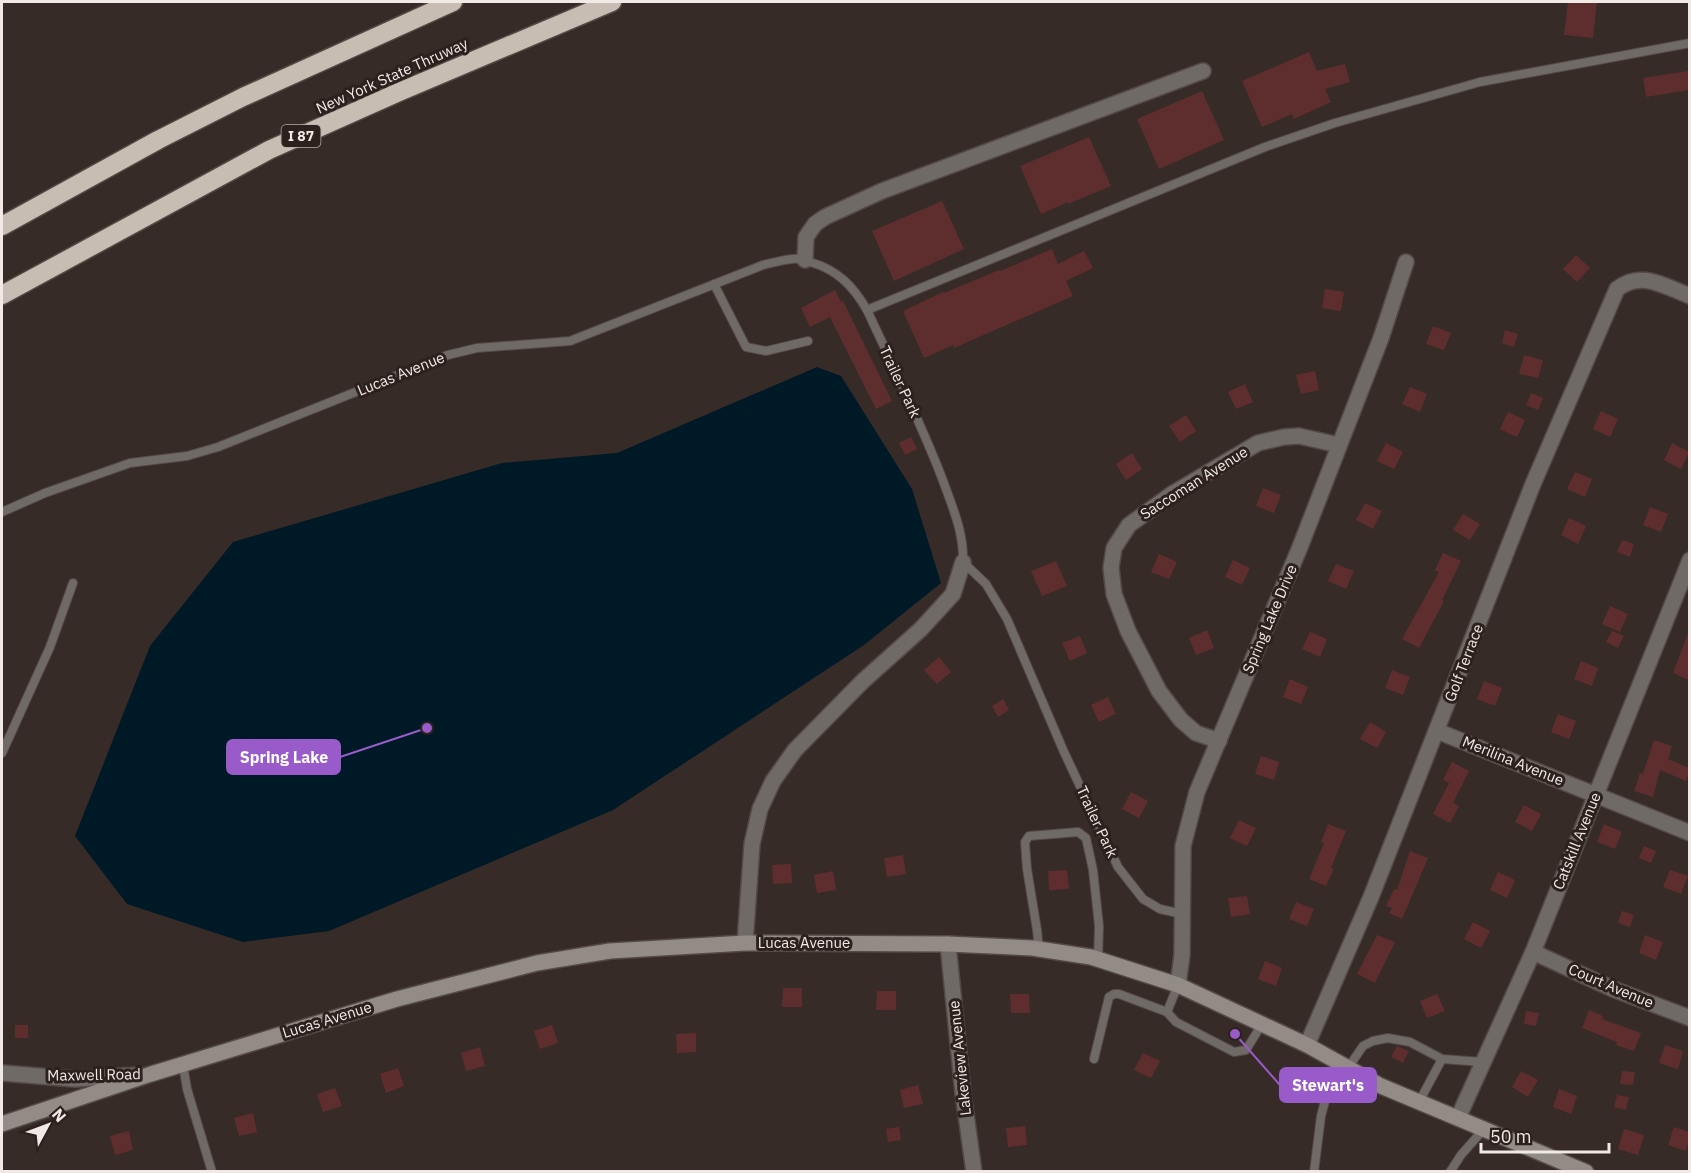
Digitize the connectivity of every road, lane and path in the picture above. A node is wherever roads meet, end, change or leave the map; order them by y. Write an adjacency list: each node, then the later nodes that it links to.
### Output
1 (453, 2): 5 (highway)
2 (612, 2): 9 (highway, New York State Thruway / I 87)
3 (1689, 43): 11 (lane)
4 (1203, 71): 6 (street)
5 (2, 226)
6 (805, 260): 8 (lane, Lucas Avenue); 11 (lane, Trailer Park)
7 (1406, 262): 13 (street, Spring Lake Drive)
8 (714, 284): 12 (lane); 14 (lane, Lucas Avenue)
9 (2, 295)
10 (1689, 296): 18 (street, Golf Terrace)
11 (867, 310): 16 (lane, Trailer Park)
12 (808, 341)
13 (1339, 445): 19 (street, Spring Lake Drive); 19 (street, Saccoman Avenue)
14 (2, 512)
15 (1689, 560): 21 (street, Catskill Avenue)
16 (963, 562): 23 (lane, Trailer Park); 24 (street)
17 (73, 583): 20 (lane)
18 (1437, 730): 21 (street, Merilina Avenue); 33 (street, Golf Terrace)
19 (1218, 741): 23 (street, Spring Lake Drive)
20 (2, 753)
21 (1596, 794): 22 (street, Merilina Avenue); 27 (street, Catskill Avenue)
22 (1689, 833)
23 (1182, 914): 29 (street, Spring Lake Drive)
24 (745, 943): 25 (street, Lucas Avenue); 37 (street, Lucas Avenue)
25 (948, 944): 26 (street, Lucas Avenue); 47 (street, Lakeview Avenue)
26 (1039, 949): 28 (street, Lucas Avenue); 28 (lane)
27 (1533, 952): 31 (street, Court Avenue); 36 (street, Catskill Avenue)
28 (1098, 959): 29 (street, Lucas Avenue)
29 (1179, 985): 30 (lane); 32 (street, Lucas Avenue)
30 (1167, 1012): 32 (lane); 34 (lane)
31 (1689, 1018)
32 (1262, 1024): 33 (street, Lucas Avenue)
33 (1307, 1045): 38 (street, Lucas Avenue)
34 (1094, 1059)
35 (1442, 1059): 36 (lane); 38 (lane); 41 (lane)
36 (1483, 1062): 42 (street, Catskill Avenue)
37 (183, 1065): 40 (street, Lucas Avenue); 46 (lane)
38 (1342, 1065): 41 (street, Lucas Avenue); 48 (lane)
39 (2, 1073): 40 (street, Maxwell Road)
40 (151, 1074): 43 (street, Lucas Avenue)
41 (1419, 1102): 42 (street, Lucas Avenue)
42 (1458, 1118): 44 (street, Lucas Avenue)
43 (2, 1124)
44 (1485, 1129): 45 (street, Lucas Avenue); 49 (lane)
45 (1575, 1168)
46 (212, 1172)
47 (974, 1172)
48 (1314, 1172)
49 (1450, 1172)

